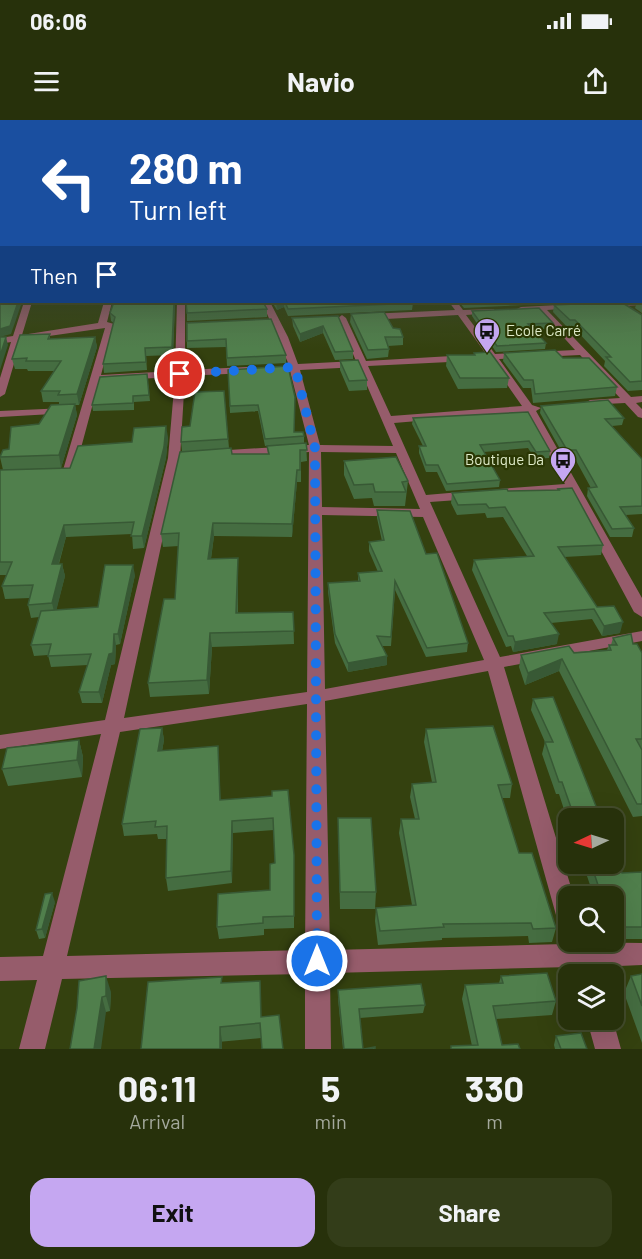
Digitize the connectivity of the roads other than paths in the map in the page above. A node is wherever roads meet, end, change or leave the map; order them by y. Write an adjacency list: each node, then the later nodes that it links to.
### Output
1 (28, 303): 18 (street)
2 (108, 303): 17 (street)
3 (181, 303): 26 (street)
4 (267, 303): 14 (street)
5 (454, 303): 11 (street)
6 (619, 303): 7 (street); 8 (street); 12 (street)
7 (642, 303)
8 (598, 305)
9 (587, 306): 10 (street)
10 (541, 308): 11 (street); 20 (street)
11 (461, 312): 13 (street); 21 (street)
12 (635, 314)
13 (387, 316): 16 (street); 22 (street)
14 (283, 320): 15 (street); 23 (street)
15 (265, 321)
16 (393, 324)
17 (102, 326): 18 (street); 27 (street)
18 (16, 340): 19 (street); 28 (street)
19 (0, 341)
20 (583, 352): 21 (street); 31 (street)
21 (492, 357): 22 (street); 34 (street)
22 (362, 364): 23 (street); 38 (street)
23 (295, 367): 25 (street); 39 (street)
24 (261, 369): 26 (street)
25 (272, 369)
26 (180, 374): 27 (street); 41 (street)
27 (94, 378): 35 (street)
28 (2, 381): 29 (street)
29 (0, 394)
30 (642, 399): 31 (street)
31 (630, 400): 32 (street); 37 (street)
32 (573, 405)
33 (551, 406): 34 (street)
34 (529, 408): 38 (street); 43 (street)
35 (86, 410): 36 (street); 42 (street)
36 (0, 414)
37 (642, 415)
38 (387, 420): 40 (street)
39 (315, 448): 40 (street); 41 (street); 45 (street)
40 (400, 450): 44 (street)
41 (186, 457): 51 (street)
42 (45, 475)
43 (572, 487): 44 (street); 47 (street)
44 (421, 499): 46 (street)
45 (315, 511): 46 (street); 50 (street)
46 (428, 513): 49 (street)
47 (642, 612)
48 (642, 636): 49 (street)
49 (494, 663): 50 (street); 53 (street)
50 (316, 697): 51 (street); 56 (street)
51 (112, 728): 52 (street); 57 (street)
52 (0, 742)
53 (559, 886)
54 (642, 954): 55 (street)
55 (581, 957): 56 (street)
56 (317, 961): 57 (street); 61 (street)
57 (52, 968): 58 (street); 60 (street)
58 (0, 969)
59 (603, 1030): 62 (street)
60 (32, 1049)
61 (318, 1049)
62 (608, 1049)

